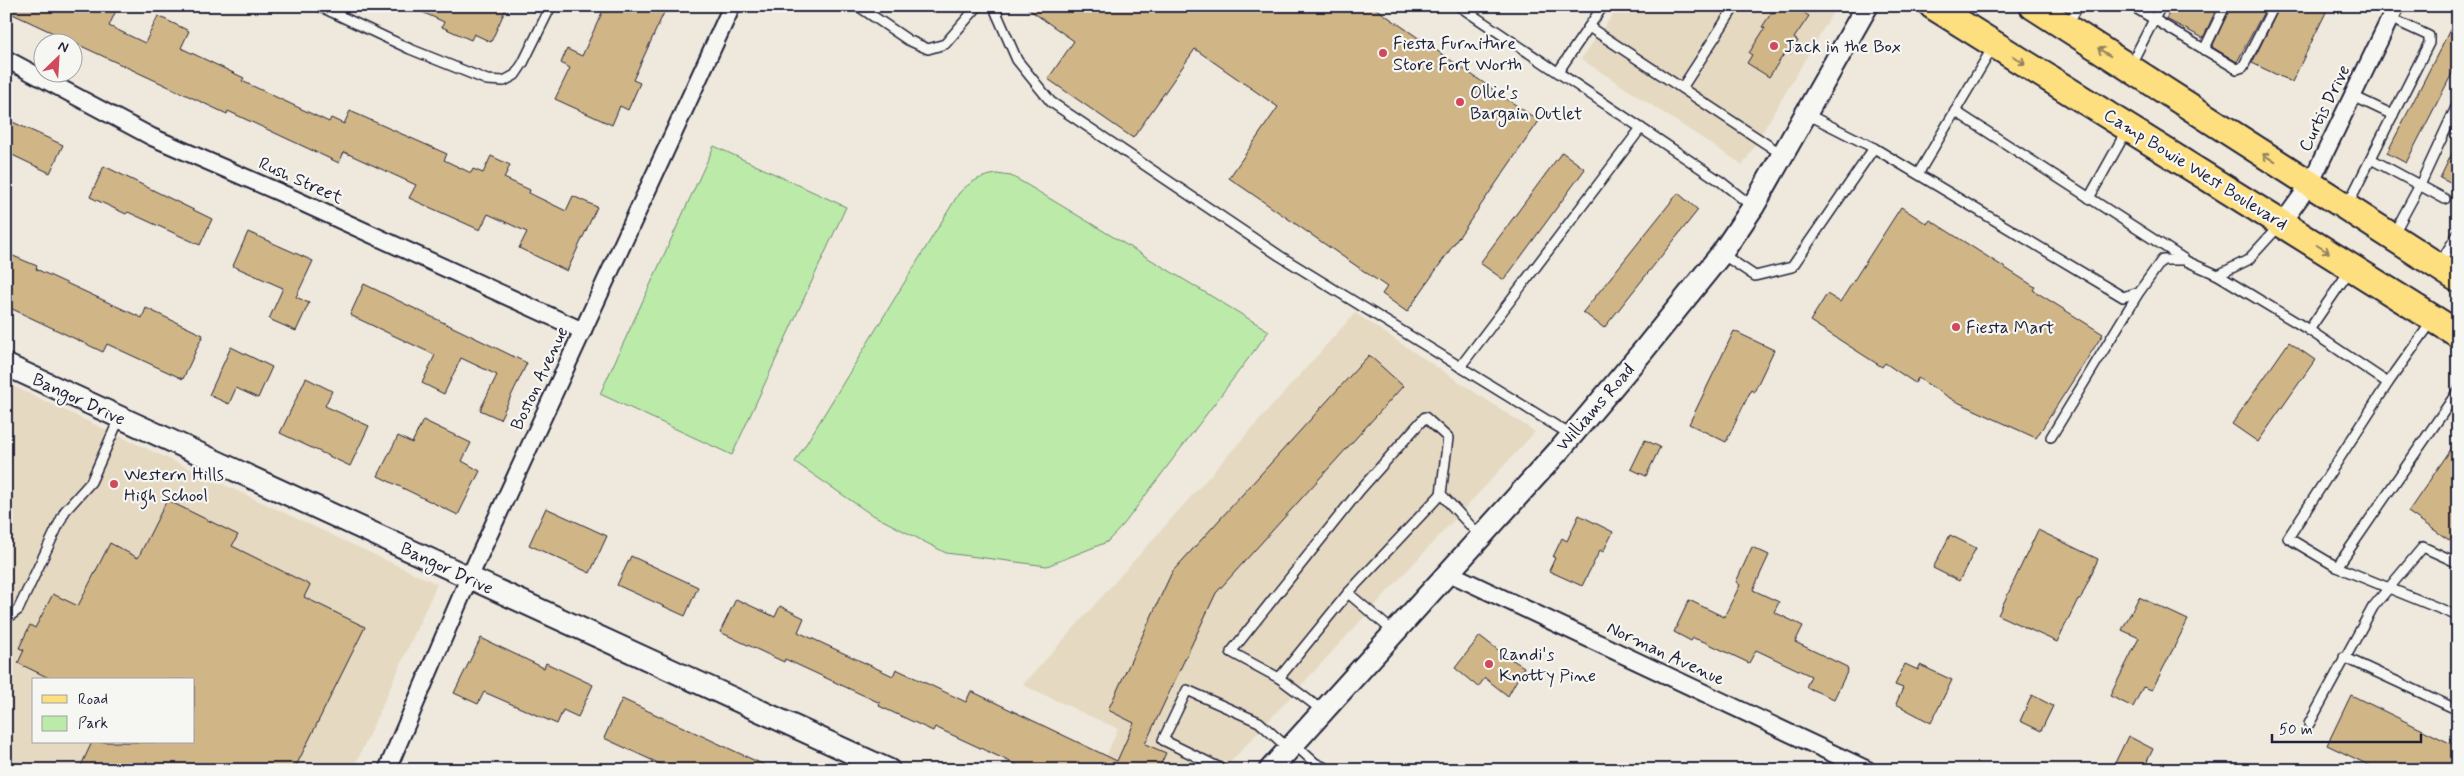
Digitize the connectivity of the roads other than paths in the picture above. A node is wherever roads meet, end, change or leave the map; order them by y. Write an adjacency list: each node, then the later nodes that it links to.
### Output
1 (319, 6): 2 (lane)
2 (551, 6)
3 (732, 6): 55 (street, Boston Avenue)
4 (858, 6): 5 (lane)
5 (978, 6)
6 (996, 6): 58 (lane)
7 (1459, 6): 25 (lane)
8 (1603, 6): 20 (lane)
9 (1735, 6): 26 (lane)
10 (1867, 6): 30 (street, Williams Road)
11 (1933, 6): 21 (main road, Camp Bowie West Boulevard)
12 (2033, 6): 18 (main road)
13 (2132, 6): 19 (lane)
14 (2161, 6): 19 (lane)
15 (2225, 6): 22 (lane)
16 (2274, 6): 22 (lane)
17 (2393, 12): 27 (street, Curtis Drive); 31 (lane)
18 (2072, 17): 24 (main road, one-way to 18)
19 (2154, 20): 22 (lane); 24 (lane)
20 (1589, 27): 25 (lane); 26 (lane)
21 (1995, 45): 29 (lane); 33 (main road, Camp Bowie West Boulevard, one-way to 33)
22 (2204, 50)
23 (6, 59): 55 (street, Rush Street)
24 (2129, 68): 38 (main road, one-way to 24)
25 (1558, 72): 32 (lane)
26 (1682, 88): 35 (lane)
27 (2352, 96): 31 (lane); 38 (street, Curtis Drive)
28 (2458, 103): 39 (lane)
29 (1955, 111): 37 (lane); 40 (lane)
30 (1807, 114): 34 (lane); 35 (street, Williams Road)
31 (2394, 115): 36 (lane)
32 (1641, 128): 42 (lane); 58 (lane)
33 (2129, 128): 40 (lane); 44 (main road, Camp Bowie West Boulevard)
34 (1874, 148): 37 (lane); 47 (lane)
35 (1783, 155): 42 (street, Williams Road)
36 (2372, 159): 39 (lane); 43 (lane)
37 (1918, 174): 52 (lane)
38 (2310, 184): 43 (main road); 44 (street, Curtis Drive)
39 (2420, 185): 41 (lane); 46 (lane)
40 (2089, 198): 48 (lane)
41 (2445, 199)
42 (1753, 207): 47 (street, Williams Road)
43 (2346, 208): 46 (main road)
44 (2282, 222): 49 (main road, Camp Bowie West Boulevard, one-way to 49); 51 (lane)
45 (2458, 234): 50 (lane)
46 (2392, 237): 50 (main road)
47 (1722, 253): 62 (street, Williams Road)
48 (2184, 260): 51 (lane); 52 (lane)
49 (2352, 267): 53 (main road, Camp Bowie West Boulevard); 54 (lane)
50 (2448, 273)
51 (2218, 275): 54 (lane)
52 (2139, 292): 63 (lane)
53 (2434, 319): 56 (main road, Camp Bowie West Boulevard); 59 (lane)
54 (2309, 330): 59 (lane)
55 (583, 331): 69 (street, Boston Avenue)
56 (2458, 334)
57 (6, 365): 61 (street, Bangor Drive)
58 (1460, 367): 62 (lane)
59 (2388, 383): 67 (lane)
60 (2458, 391): 67 (lane)
61 (120, 417): 69 (street, Bangor Drive); 73 (lane)
62 (1571, 436): 65 (street, Williams Road)
63 (2051, 437)
64 (1441, 494): 65 (lane); 71 (lane); 76 (lane)
65 (1480, 536): 68 (street, Williams Road)
66 (2458, 563): 70 (lane)
67 (2337, 567): 70 (lane)
68 (1448, 572): 74 (street, Williams Road); 86 (street, Norman Avenue)
69 (469, 578): 81 (street, Boston Avenue); 82 (street, Bangor Drive)
70 (2388, 588): 72 (lane); 75 (lane)
71 (1348, 593): 74 (lane); 76 (lane)
72 (2458, 616)
73 (6, 619)
74 (1394, 632): 78 (street, Williams Road)
75 (2344, 657): 77 (lane); 79 (lane)
76 (1279, 678): 78 (lane)
77 (2458, 710)
78 (1323, 711): 80 (street, Williams Road)
79 (2309, 724)
80 (1291, 746): 83 (lane); 84 (street, Williams Road); 85 (lane)
81 (387, 770)
82 (889, 770)
83 (1224, 770)
84 (1270, 770)
85 (1330, 770)
86 (1868, 770)

